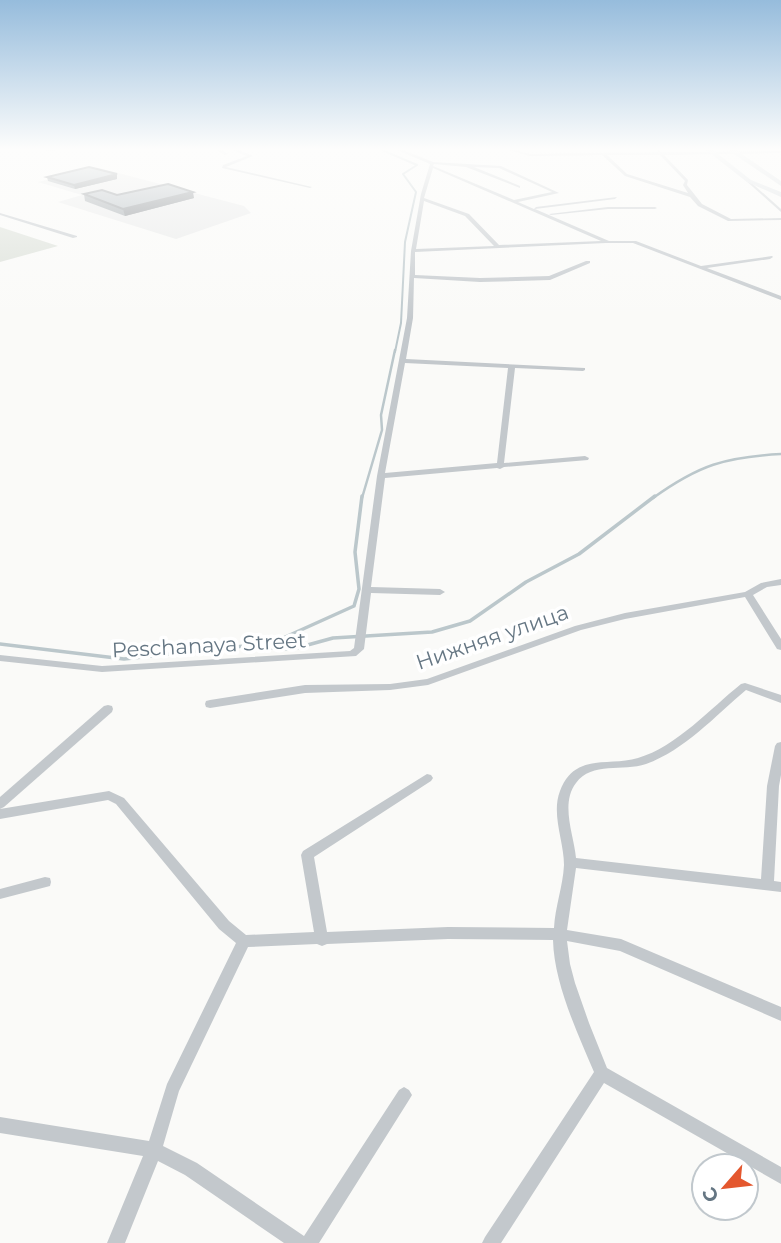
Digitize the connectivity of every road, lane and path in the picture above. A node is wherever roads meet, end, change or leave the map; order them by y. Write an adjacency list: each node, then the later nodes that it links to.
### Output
1 (420, 208): 12 (street, Peschanaya Street)
2 (447, 208): 11 (street)
3 (541, 208): 6 (street)
4 (608, 208): 8 (street)
5 (710, 208): 9 (street)
6 (534, 209): 8 (street)
7 (1, 215): 7 (street)
8 (548, 215): 10 (street)
9 (781, 219)
10 (608, 242): 11 (street); 15 (street)
11 (498, 247): 12 (street)
12 (413, 251): 16 (street, Peschanaya Street)
13 (770, 257): 15 (street)
14 (588, 262): 16 (street)
15 (699, 268): 17 (street)
16 (413, 276): 18 (street, Peschanaya Street)
17 (781, 298)
18 (403, 361): 19 (street); 23 (street, Peschanaya Street)
19 (512, 365): 20 (street); 22 (street)
20 (583, 369)
21 (585, 458): 22 (street)
22 (500, 467): 23 (street)
23 (381, 476): 25 (street, Peschanaya Street)
24 (781, 582): 27 (street, Нижняя улица)
25 (367, 590): 26 (street); 29 (street, Peschanaya Street)
26 (440, 592)
27 (748, 594): 28 (street); 31 (street, Нижняя улица)
28 (781, 647)
29 (0, 658)
30 (781, 699): 37 (street)
31 (210, 704)
32 (108, 709): 35 (street)
33 (781, 746): 39 (street)
34 (427, 778): 42 (street)
35 (0, 804)
36 (0, 814): 43 (street)
37 (570, 862): 39 (street); 41 (street)
38 (45, 882): 40 (street)
39 (774, 886)
40 (0, 894)
41 (559, 934): 42 (street); 44 (street); 45 (street)
42 (322, 940): 43 (street)
43 (244, 941): 48 (street)
44 (781, 1014)
45 (602, 1073): 49 (street); 53 (street)
46 (404, 1095): 52 (street)
47 (0, 1125): 48 (street)
48 (154, 1150): 50 (street); 51 (street)
49 (781, 1176)
50 (116, 1243)
51 (299, 1243)
52 (309, 1243)
53 (491, 1243)

